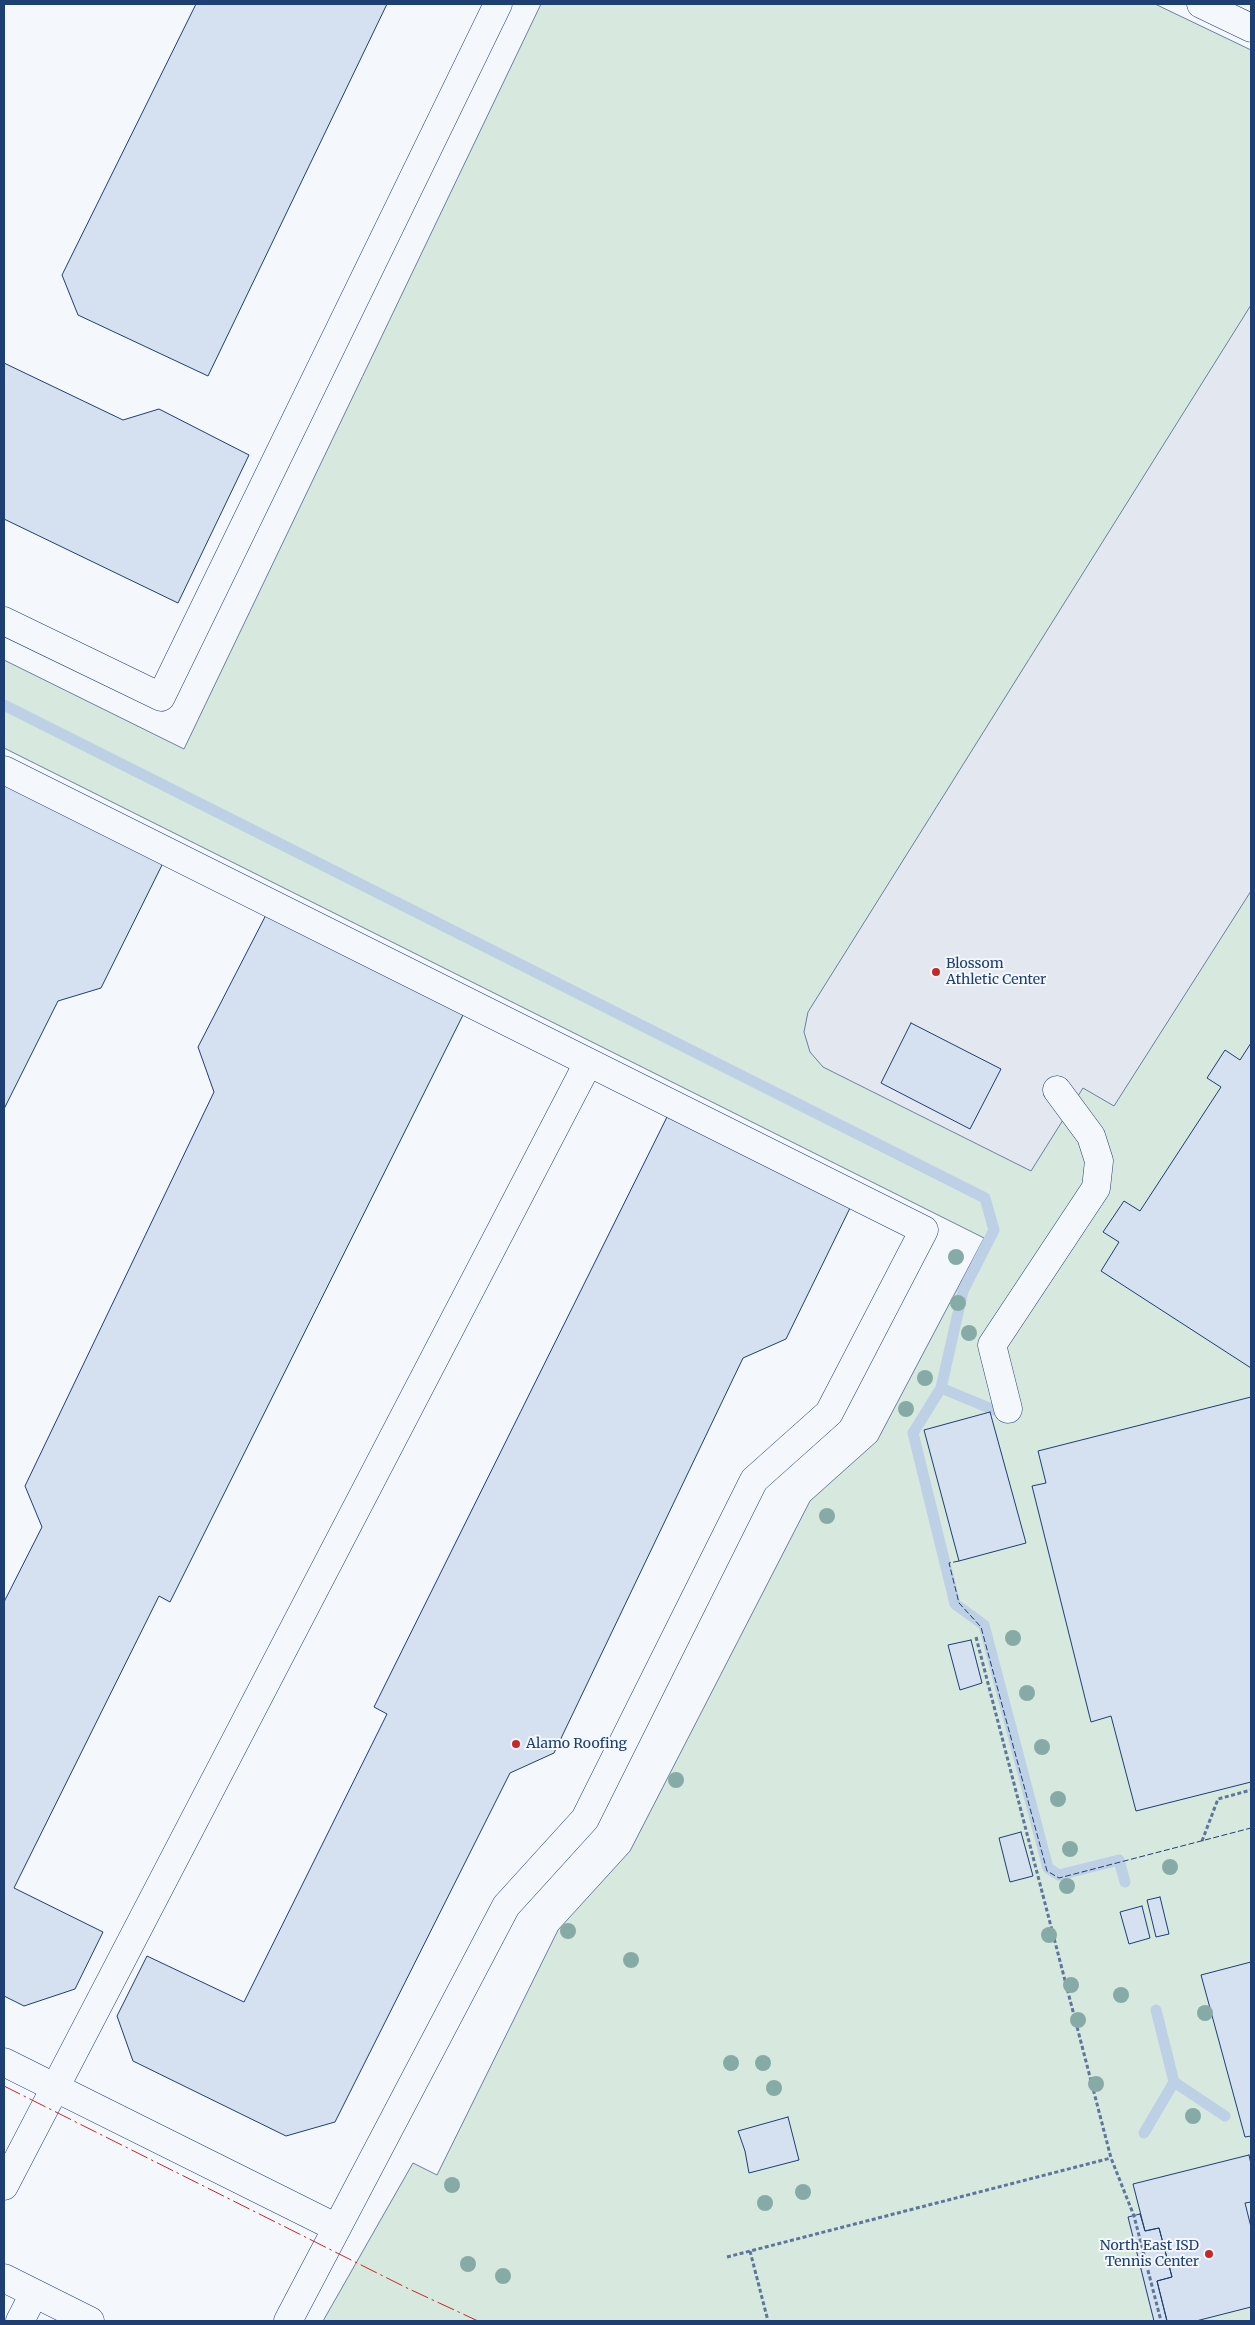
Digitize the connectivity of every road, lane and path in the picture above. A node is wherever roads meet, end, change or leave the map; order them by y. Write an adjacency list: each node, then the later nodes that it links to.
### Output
1 (498, 4): 4 (main road)
2 (1201, 4): 3 (main road)
3 (1251, 28)
4 (4, 621)
5 (4, 770): 6 (main road)
6 (588, 1063): 13 (main road); 16 (main road)
7 (1057, 1090): 8 (main road)
8 (1008, 1409)
9 (976, 1637): 14 (path)
10 (1251, 1790): 11 (path)
11 (1202, 1841)
12 (4, 2062): 13 (main road)
13 (55, 2088): 15 (main road); 16 (main road)
14 (1111, 2158): 17 (path); 25 (path)
15 (4, 2186)
16 (337, 2228): 23 (main road)
17 (750, 2251): 18 (path); 24 (path)
18 (727, 2257)
19 (4, 2278): 20 (main road)
20 (34, 2294): 21 (main road); 22 (main road)
21 (20, 2321)
22 (90, 2321)
23 (288, 2321)
24 (768, 2321)
25 (1161, 2321)

